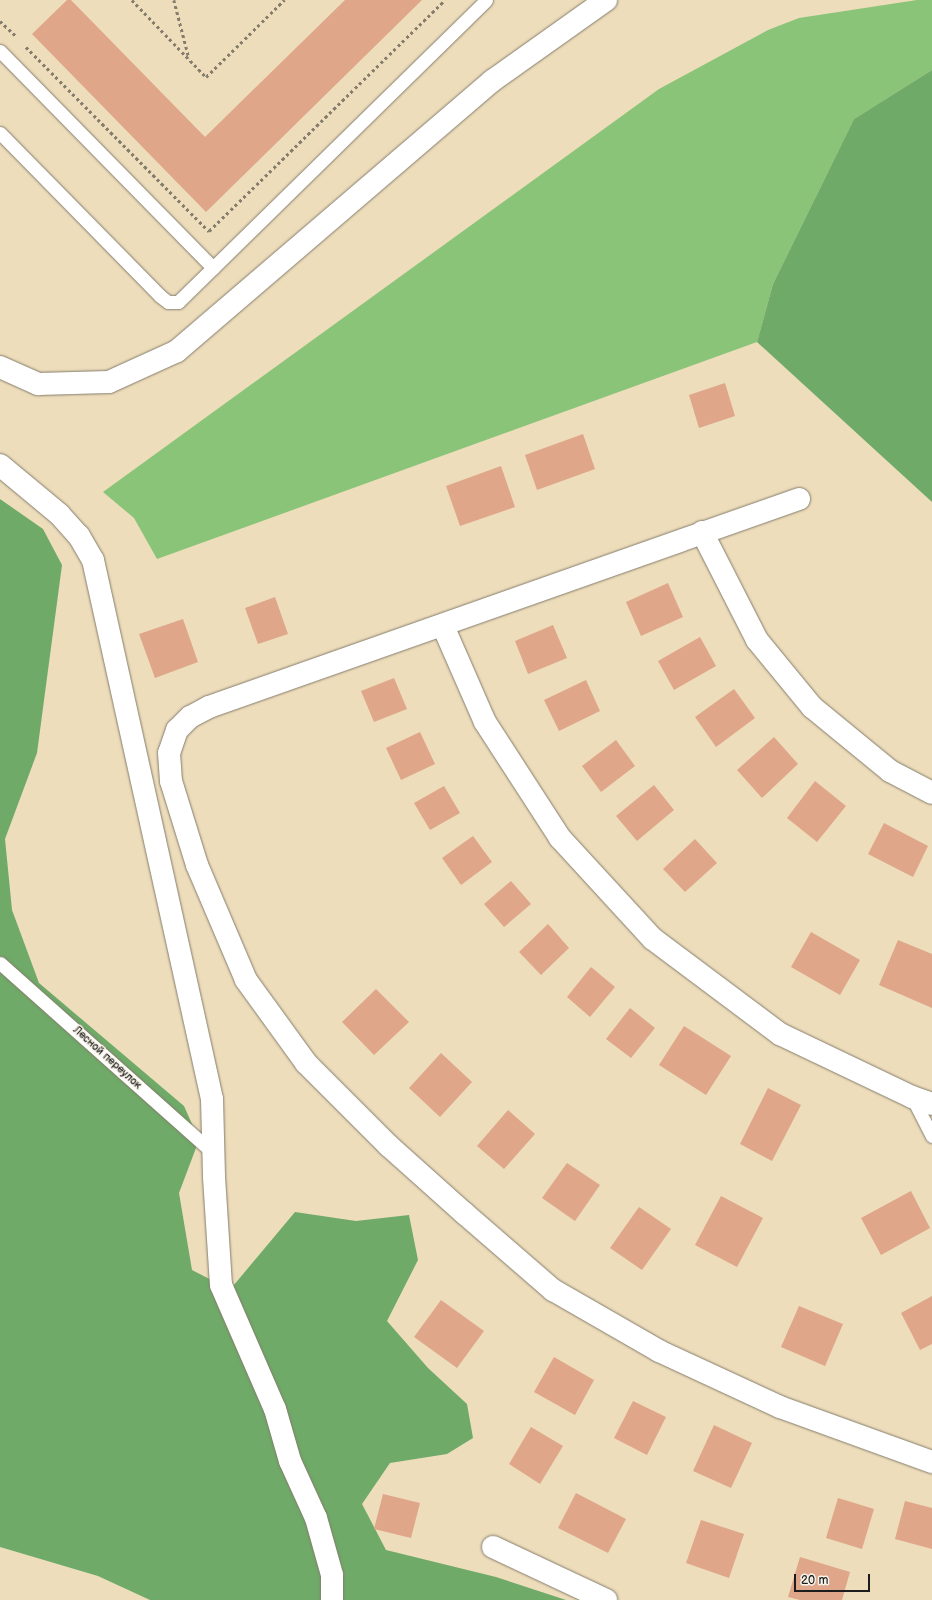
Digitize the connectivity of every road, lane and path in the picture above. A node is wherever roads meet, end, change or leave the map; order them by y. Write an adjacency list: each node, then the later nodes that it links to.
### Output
1 (132, 0): 9 (path)
2 (174, 0): 9 (path)
3 (284, 0): 9 (path)
4 (445, 0): 7 (path)
5 (486, 0): 11 (lane)
6 (606, 0): 12 (street)
7 (0, 21)
8 (0, 51): 11 (lane)
9 (189, 59)
10 (0, 133): 11 (lane)
11 (213, 268)
12 (0, 366)
13 (0, 466): 22 (street)
14 (799, 499): 15 (street)
15 (702, 532): 16 (street); 17 (street)
16 (443, 626): 19 (street); 23 (street)
17 (932, 793)
18 (0, 963): 22 (lane, Лесной переулок)
19 (912, 1097): 20 (street); 21 (lane)
20 (932, 1104)
21 (932, 1136)
22 (214, 1153): 25 (street)
23 (932, 1462)
24 (493, 1547): 26 (street)
25 (332, 1600)
26 (606, 1600)

